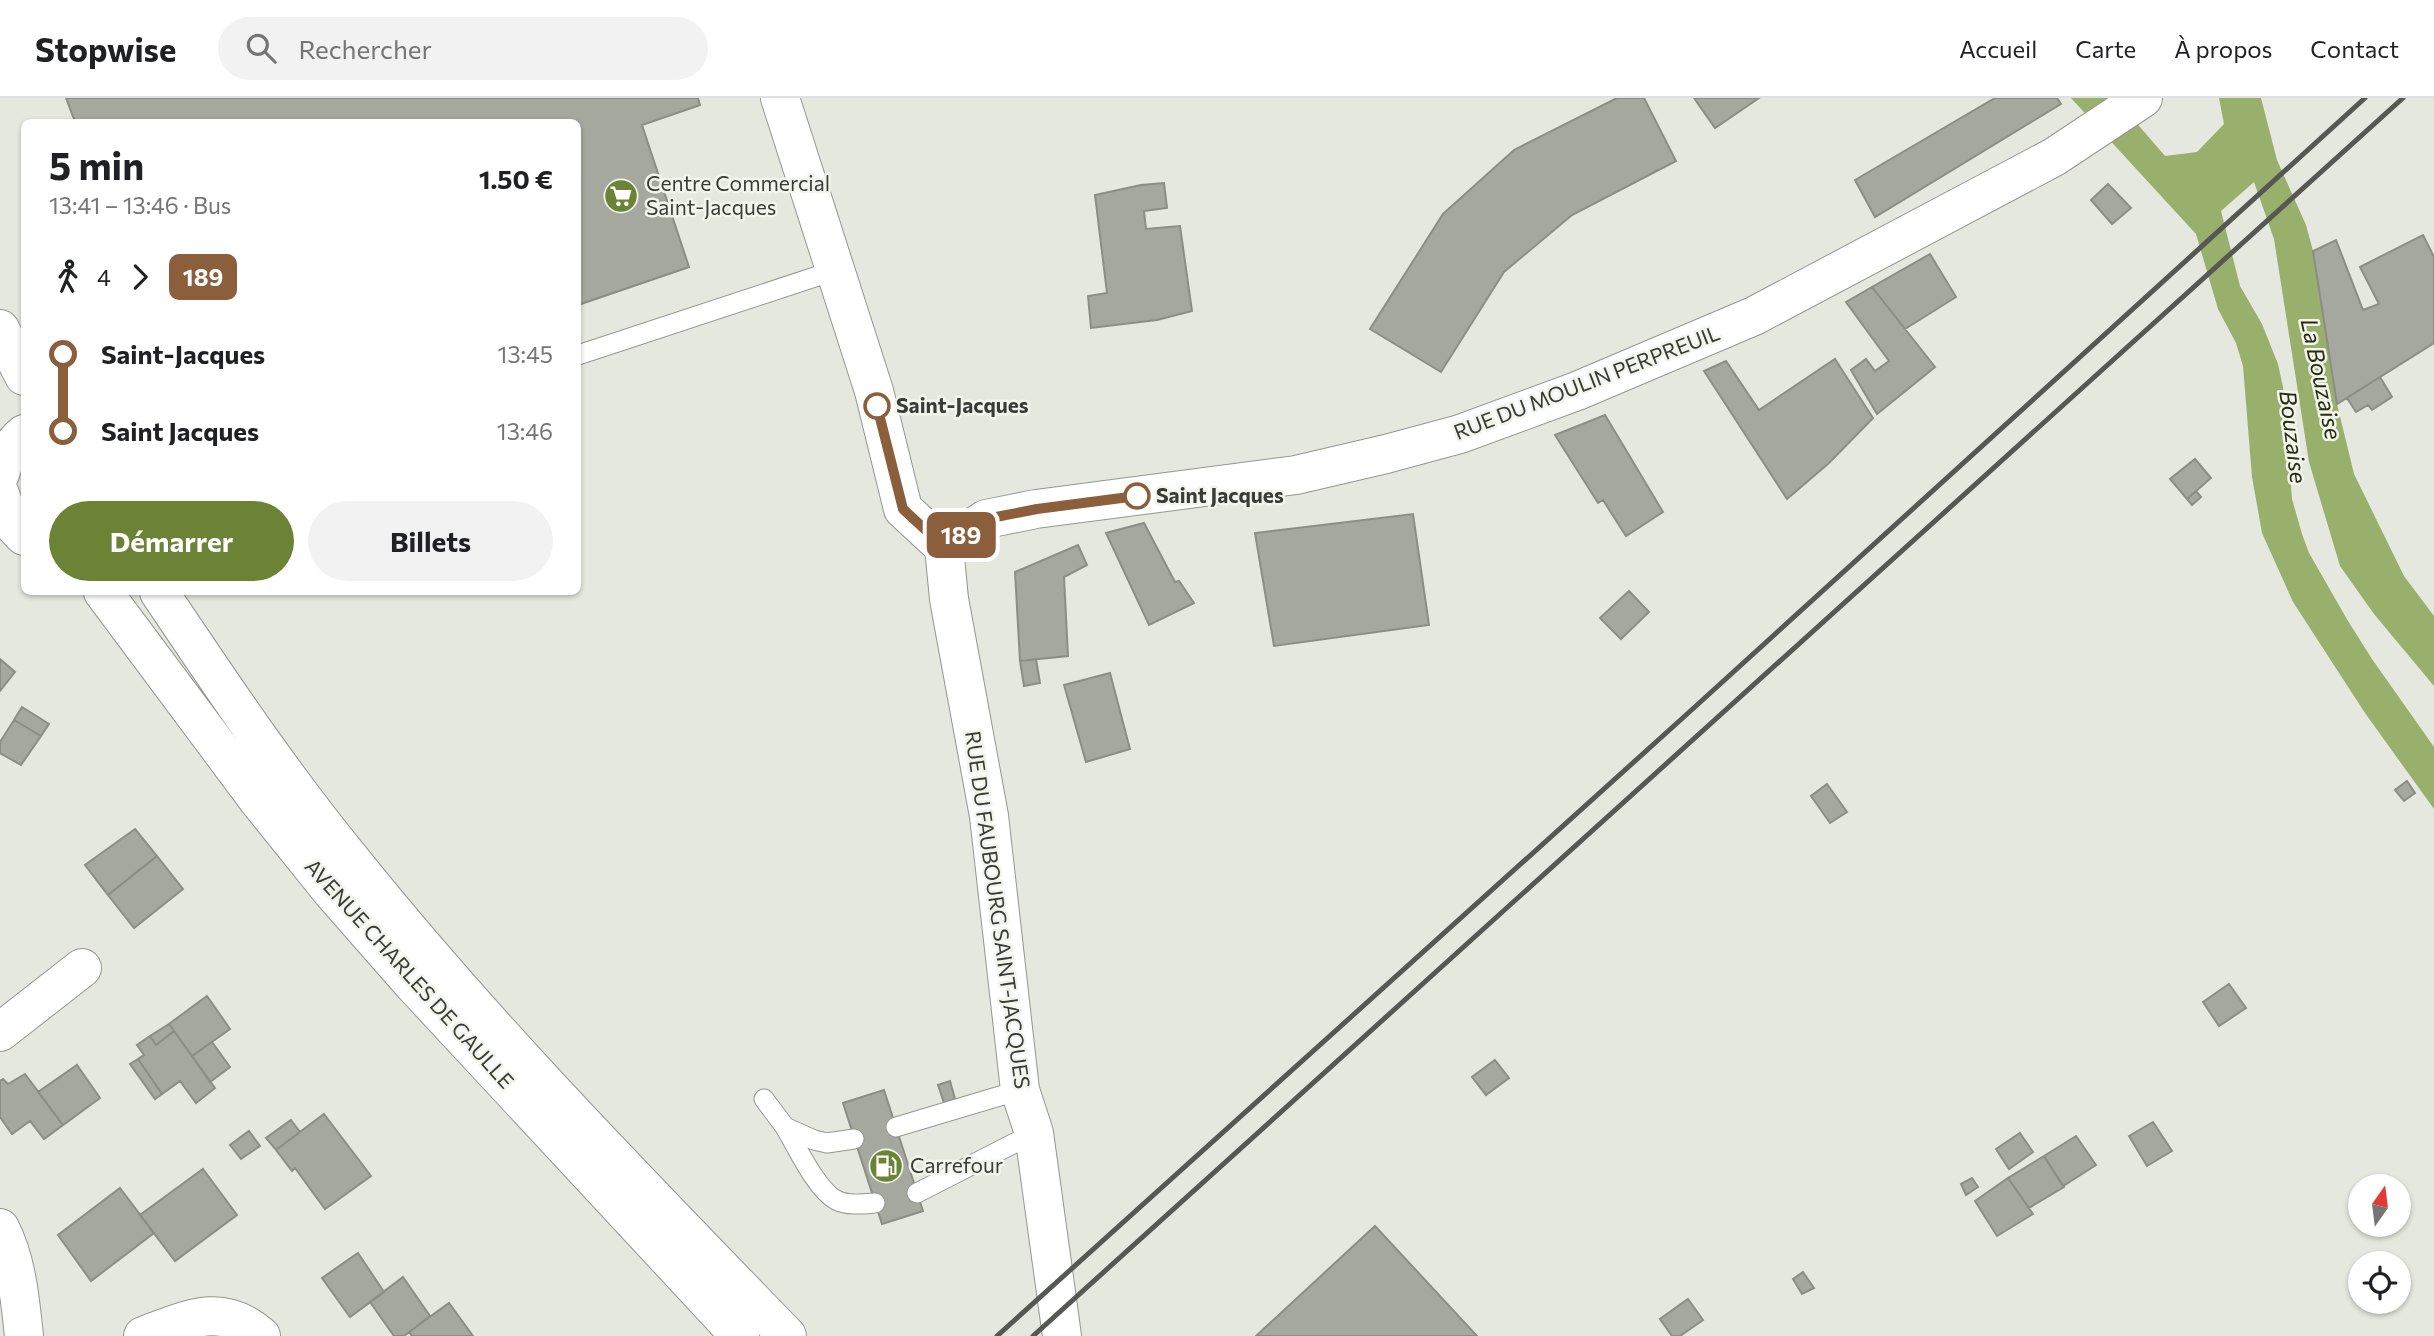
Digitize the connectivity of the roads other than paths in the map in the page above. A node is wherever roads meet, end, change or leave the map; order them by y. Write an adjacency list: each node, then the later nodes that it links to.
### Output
1 (780, 98): 3 (street)
2 (2136, 103): 7 (street, RUE DU MOULIN PERPREUIL)
3 (836, 270): 5 (lane); 7 (street)
4 (0, 329): 6 (street)
5 (581, 354)
6 (21, 370)
7 (944, 547): 12 (street, RUE DU FAUBOURG SAINT-JACQUES)
8 (105, 595): 24 (street, AVENUE CHARLES DE GAULLE)
9 (161, 595): 25 (street, AVENUE CHARLES DE GAULLE)
10 (82, 968): 11 (street)
11 (0, 1032)
12 (1020, 1090): 15 (lane); 16 (street, RUE DU FAUBOURG SAINT-JACQUES)
13 (764, 1099): 14 (lane)
14 (785, 1127): 17 (lane); 19 (lane)
15 (896, 1127)
16 (1034, 1133): 18 (lane); 26 (street, RUE DU FAUBOURG SAINT-JACQUES)
17 (854, 1139)
18 (917, 1193)
19 (875, 1203)
20 (0, 1227): 21 (street)
21 (24, 1336)
22 (143, 1336): 23 (street)
23 (261, 1336)
24 (740, 1336)
25 (788, 1336)
26 (1062, 1336)

